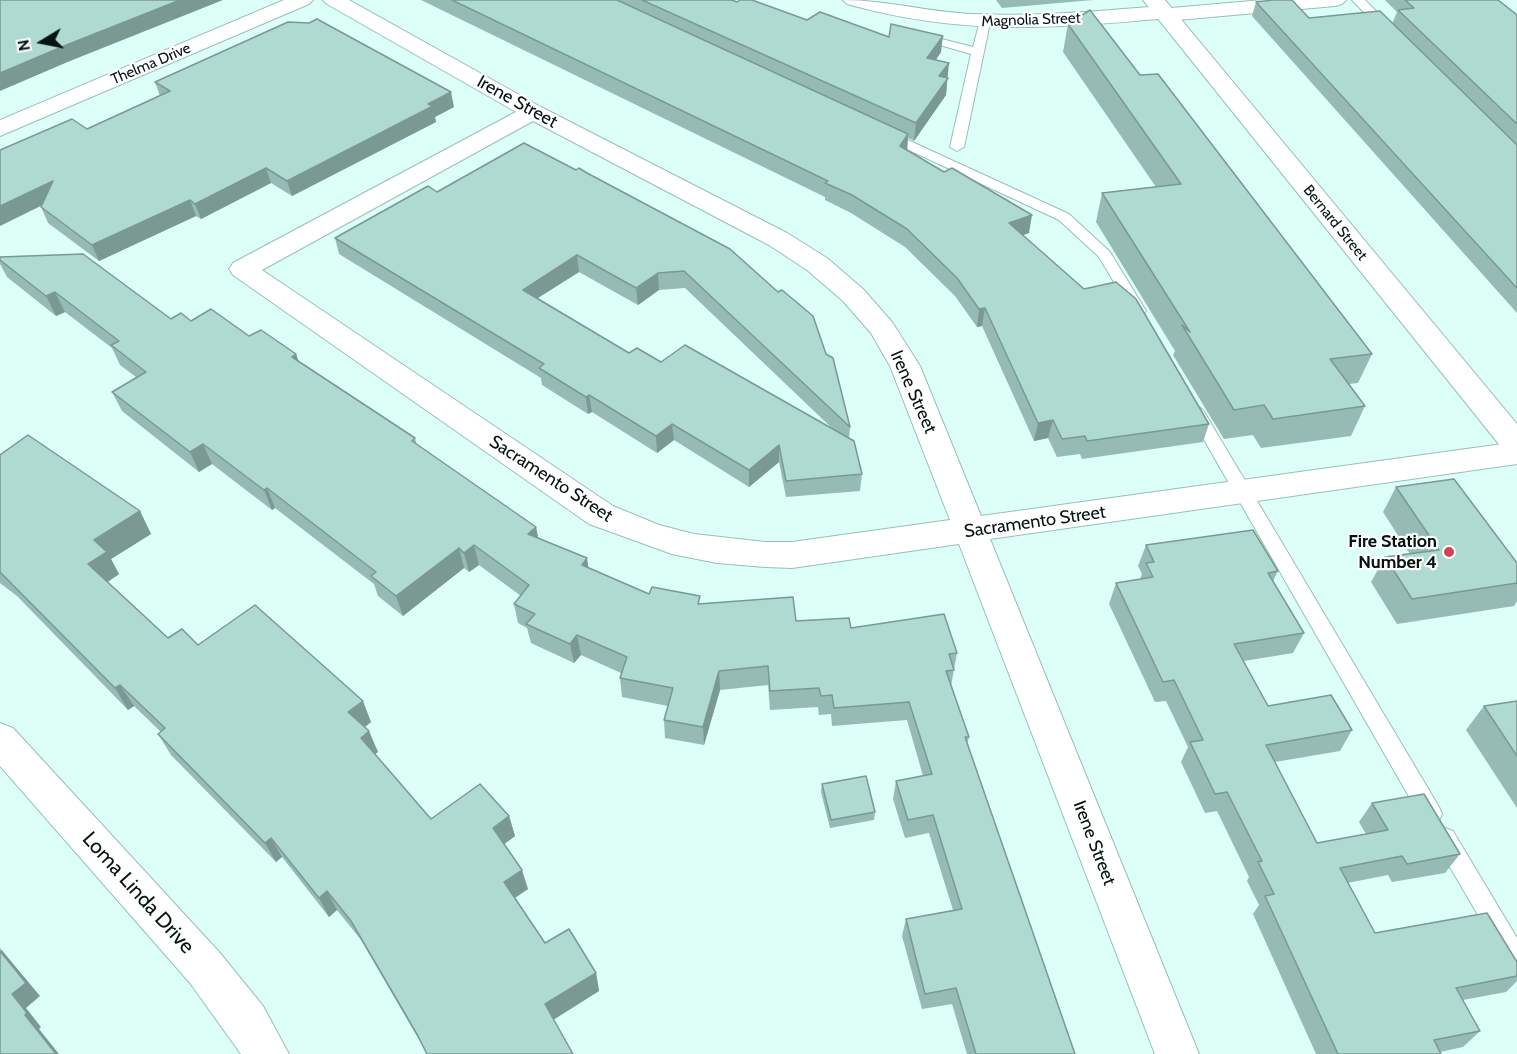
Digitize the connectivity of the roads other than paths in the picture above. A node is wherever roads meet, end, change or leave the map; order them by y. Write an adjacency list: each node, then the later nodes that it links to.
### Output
1 (302, 0): 13 (street, Thelma Drive)
2 (334, 0): 11 (street, Irene Street)
3 (854, 0): 7 (street, Magnolia Street)
4 (1335, 0): 6 (street, Magnolia Street)
5 (1358, 0): 9 (lane)
6 (1161, 9): 7 (street, Magnolia Street); 17 (street, Bernard Street)
7 (984, 23): 10 (lane)
8 (904, 34): 10 (lane)
9 (1400, 41)
10 (978, 52): 14 (lane)
11 (533, 112): 20 (street, Irene Street); 20 (street, Sacramento Street)
12 (874, 128): 15 (lane)
13 (0, 129)
14 (957, 147)
15 (1147, 327)
16 (1189, 399): 19 (lane)
17 (1517, 445)
18 (1517, 453): 19 (street, Sacramento Street)
19 (1243, 492): 20 (street, Sacramento Street); 22 (lane)
20 (972, 531): 24 (street, Irene Street)
21 (0, 738): 23 (street, Loma Linda Drive)
22 (1517, 960)
23 (267, 1054)
24 (1177, 1054)

